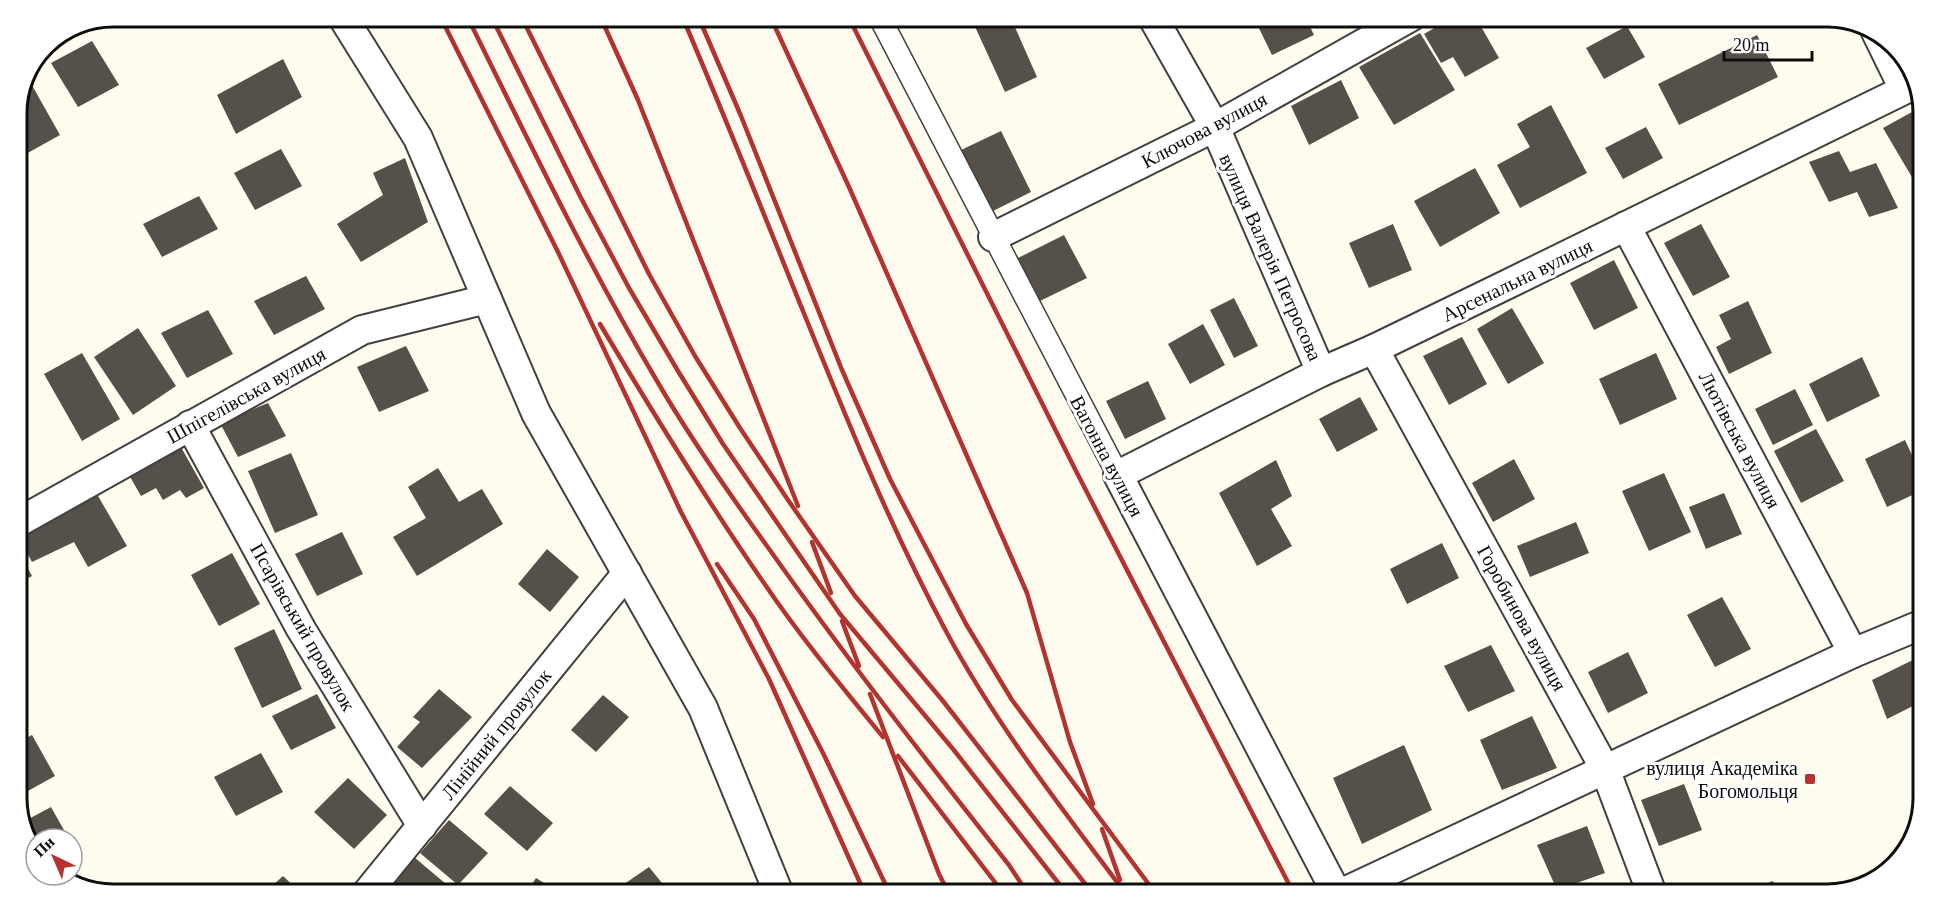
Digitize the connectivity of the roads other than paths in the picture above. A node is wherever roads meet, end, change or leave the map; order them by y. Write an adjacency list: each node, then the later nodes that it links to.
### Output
1 (349, 27): 11 (street)
2 (885, 27): 10 (street, Вагонна вулиця)
3 (1158, 27): 8 (street, вулиця Валерія Петросова)
4 (1392, 27): 8 (street, Ключова вулиця)
5 (1891, 56): 6 (street)
6 (1906, 79)
7 (1908, 87): 9 (street, Арсенальна вулиця)
8 (1215, 127): 10 (street, Ключова вулиця); 13 (street, вулиця Валерія Петросова)
9 (1626, 226): 12 (street, Арсенальна вулиця); 19 (street, Лютівська вулиця)
10 (993, 237): 15 (street, Вагонна вулиця)
11 (488, 299): 14 (street, Шпігелівська вулиця); 17 (street)
12 (1374, 349): 13 (street, Арсенальна вулиця); 20 (street, Горобинова вулиця)
13 (1322, 372): 15 (street, Арсенальна вулиця)
14 (190, 425): 16 (street, Шпігелівська вулиця); 21 (street, Псарівський провулок)
15 (1118, 475): 24 (street, Вагонна вулиця)
16 (27, 517)
17 (627, 573): 21 (street, Лінійний провулок); 23 (street)
18 (1913, 628): 19 (street)
19 (1853, 653): 20 (street)
20 (1605, 769): 25 (street); 26 (street, Горобинова вулиця)
21 (422, 826): 22 (street, Лінійний провулок)
22 (374, 884)
23 (775, 884)
24 (1333, 884)
25 (1359, 884)
26 (1648, 884)

